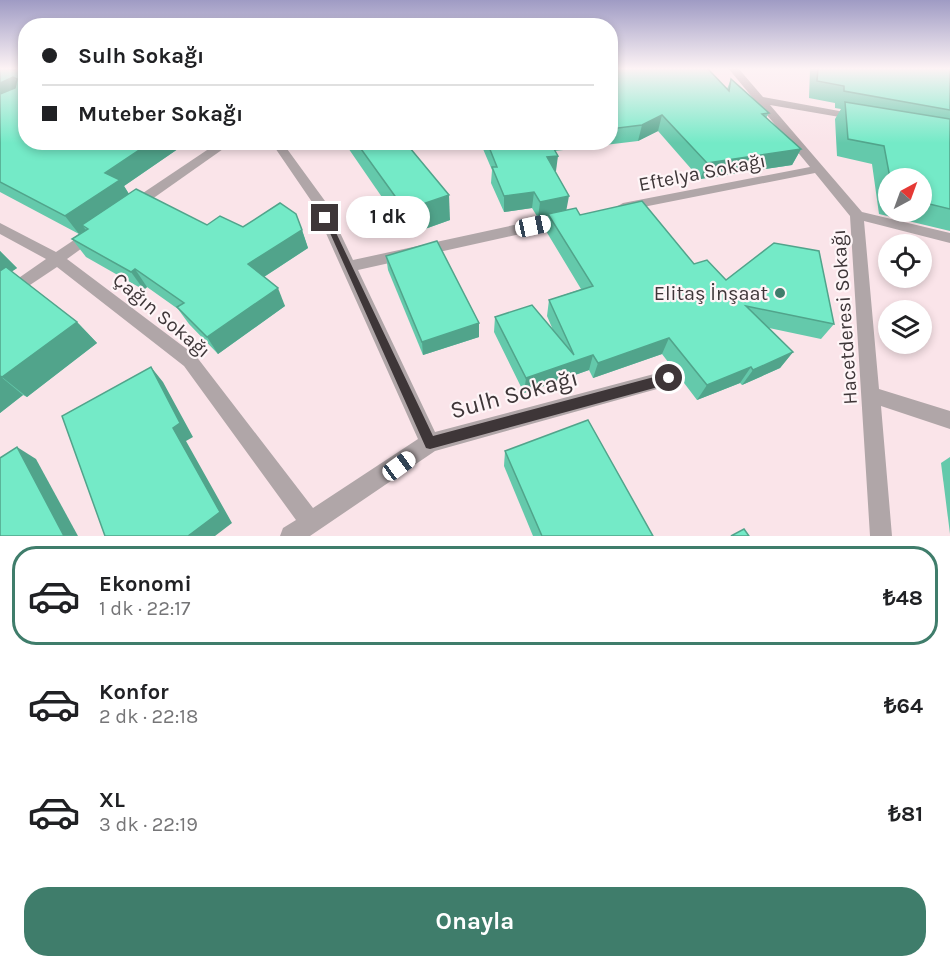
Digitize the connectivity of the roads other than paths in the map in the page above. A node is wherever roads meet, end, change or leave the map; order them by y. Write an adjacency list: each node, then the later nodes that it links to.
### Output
1 (754, 93): 2 (street, Hacetderesi Sokağı)
2 (760, 100): 3 (street); 6 (street, Hacetderesi Sokağı)
3 (870, 119)
4 (216, 150): 8 (street)
5 (282, 150): 15 (street)
6 (818, 169): 7 (street, Eftelya Sokağı); 9 (street, Hacetderesi Sokağı)
7 (613, 209)
8 (120, 215)
9 (857, 215): 13 (street); 18 (street, Hacetderesi Sokağı)
10 (579, 216): 15 (street)
11 (0, 228): 14 (street, Çağın Sokağı)
12 (101, 228): 14 (street)
13 (950, 238)
14 (57, 259): 16 (street); 21 (street, Çağın Sokağı)
15 (348, 267): 20 (street)
16 (0, 298)
17 (669, 378): 20 (street, Sulh Sokağı)
18 (870, 394): 19 (street); 23 (street, Hacetderesi Sokağı)
19 (950, 420)
20 (430, 443): 21 (street, Sulh Sokağı)
21 (311, 523): 22 (street, Sulh Sokağı)
22 (291, 536)
23 (880, 536)

